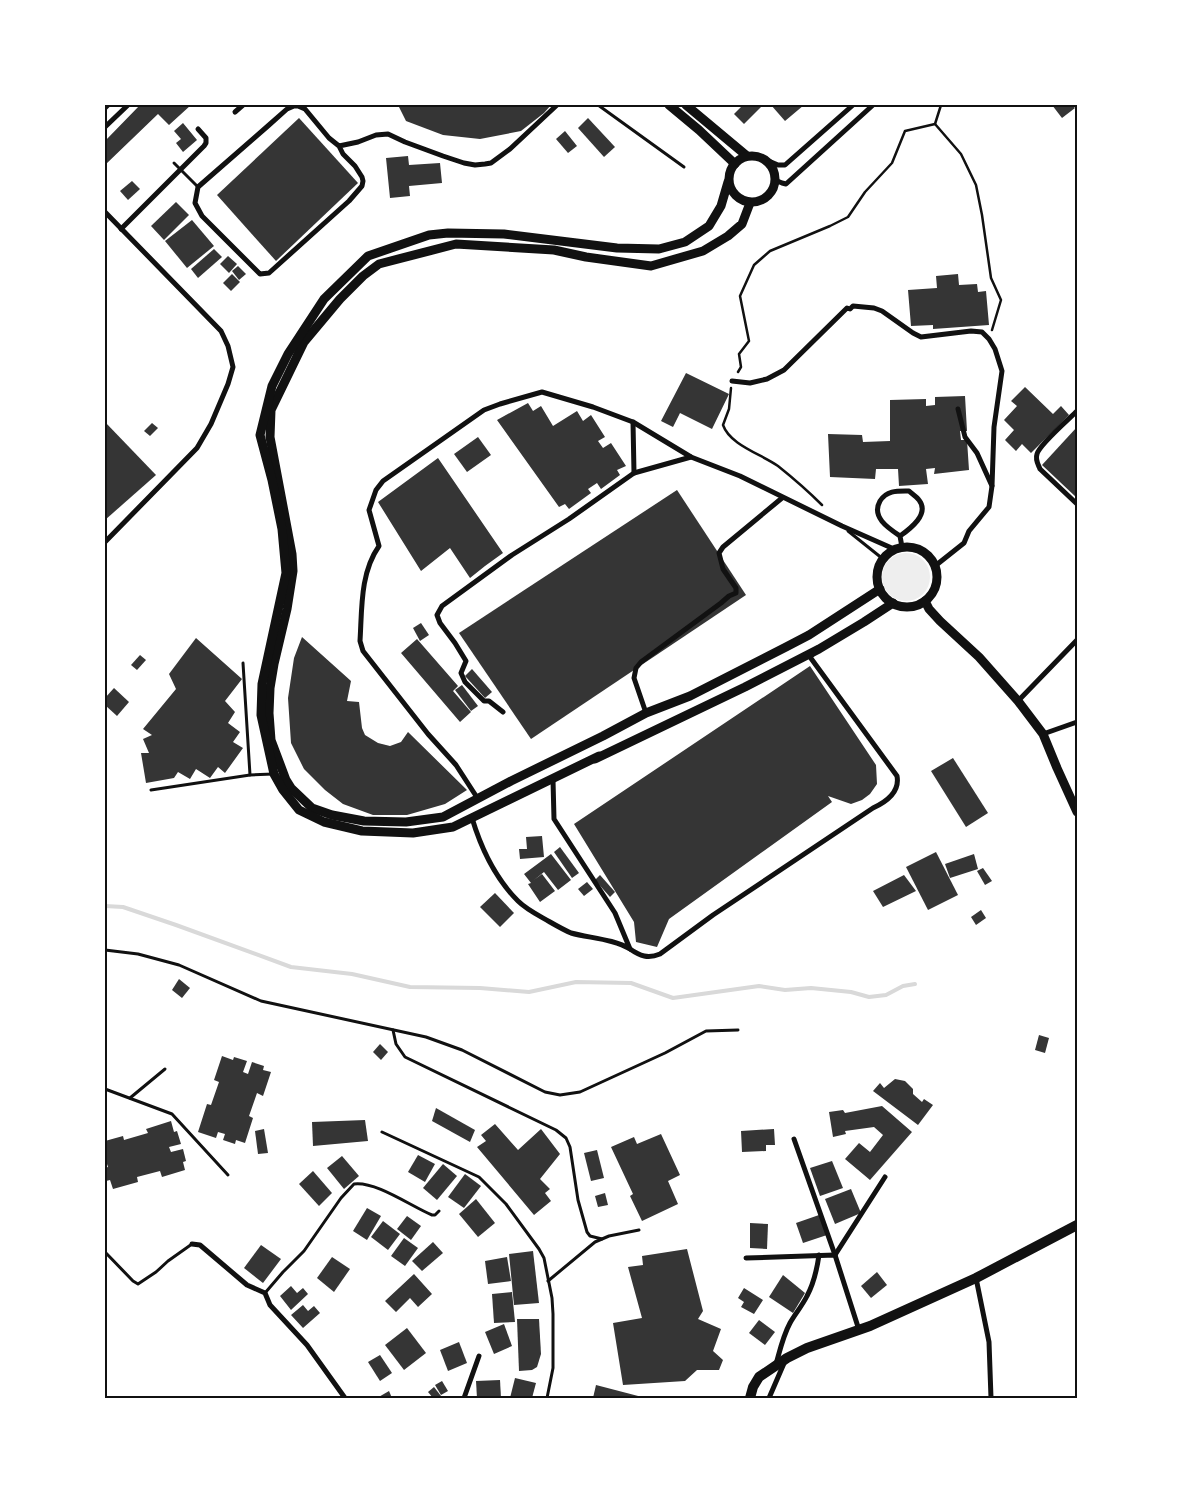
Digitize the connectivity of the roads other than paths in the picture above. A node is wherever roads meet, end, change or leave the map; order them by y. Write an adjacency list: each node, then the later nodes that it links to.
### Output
1 (108, 105): 10 (street)
2 (128, 105): 12 (street)
3 (243, 105): 11 (street)
4 (557, 105): 14 (street)
5 (598, 105): 19 (lane)
6 (669, 105): 18 (street)
7 (686, 105): 15 (street)
8 (853, 105): 16 (street)
9 (873, 105): 21 (street)
10 (105, 108)
11 (235, 112)
12 (105, 126)
13 (198, 129): 20 (street)
14 (339, 146): 23 (street); 23 (street)
15 (747, 156): 16 (street); 18 (street)
16 (764, 159): 21 (street)
17 (174, 163): 20 (lane)
18 (735, 164): 22 (street)
19 (684, 167)
20 (181, 170): 23 (lane); 26 (street)
21 (775, 180): 24 (street)
22 (728, 182): 24 (street); 54 (street)
23 (198, 187)
24 (750, 203): 58 (street)
25 (105, 212): 26 (street)
26 (122, 229): 38 (street)
27 (732, 381): 33 (street)
28 (958, 409): 33 (street)
29 (1077, 411): 35 (street)
30 (633, 422): 31 (street); 32 (street); 58 (street)
31 (691, 457): 32 (street); 34 (street)
32 (634, 473): 49 (street)
33 (992, 486): 41 (street)
34 (782, 498): 36 (street); 50 (street)
35 (1077, 504)
36 (842, 526): 39 (street); 40 (lane)
37 (900, 536): 37 (street); 39 (street)
38 (105, 542)
39 (898, 548): 40 (street); 41 (street)
40 (883, 559): 42 (street)
41 (935, 566): 43 (street)
42 (880, 589): 44 (street); 50 (street)
43 (925, 601): 44 (street); 48 (street)
44 (893, 603): 46 (street)
45 (1077, 640): 48 (street)
46 (819, 649): 53 (street); 62 (street)
47 (243, 664): 55 (lane)
48 (1018, 700): 52 (street)
49 (503, 712)
50 (646, 713): 58 (street)
51 (1077, 722): 52 (street)
52 (1043, 734): 59 (street)
53 (599, 756): 56 (street); 61 (street)
54 (274, 774): 55 (lane); 61 (street)
55 (250, 775): 57 (lane)
56 (553, 780): 60 (street); 62 (street)
57 (151, 790)
58 (478, 799)
59 (1077, 812)
60 (472, 818): 61 (street); 62 (street)
61 (452, 827)
62 (630, 949)
63 (105, 950): 64 (lane)
64 (392, 1030): 65 (lane); 76 (lane)
65 (738, 1030)
66 (165, 1069): 68 (lane)
67 (105, 1089): 68 (lane)
68 (130, 1098): 71 (lane)
69 (382, 1132): 83 (lane)
70 (794, 1139): 79 (street)
71 (228, 1175)
72 (885, 1177): 79 (street)
73 (439, 1211): 84 (lane)
74 (1077, 1225): 82 (main road)
75 (639, 1230): 76 (lane)
76 (602, 1239): 83 (lane)
77 (192, 1244): 78 (lane); 84 (street)
78 (105, 1252)
79 (835, 1254): 80 (street); 85 (street)
80 (819, 1255): 81 (street); 88 (street)
81 (746, 1258)
82 (976, 1278): 85 (main road); 94 (street)
83 (548, 1281): 91 (lane)
84 (265, 1293): 89 (street)
85 (859, 1330): 87 (main road)
86 (479, 1356): 90 (street)
87 (787, 1358): 88 (main road); 93 (street)
88 (776, 1365): 92 (main road)
89 (345, 1398)
90 (464, 1398)
91 (547, 1398)
92 (750, 1398)
93 (769, 1398)
94 (991, 1398)

